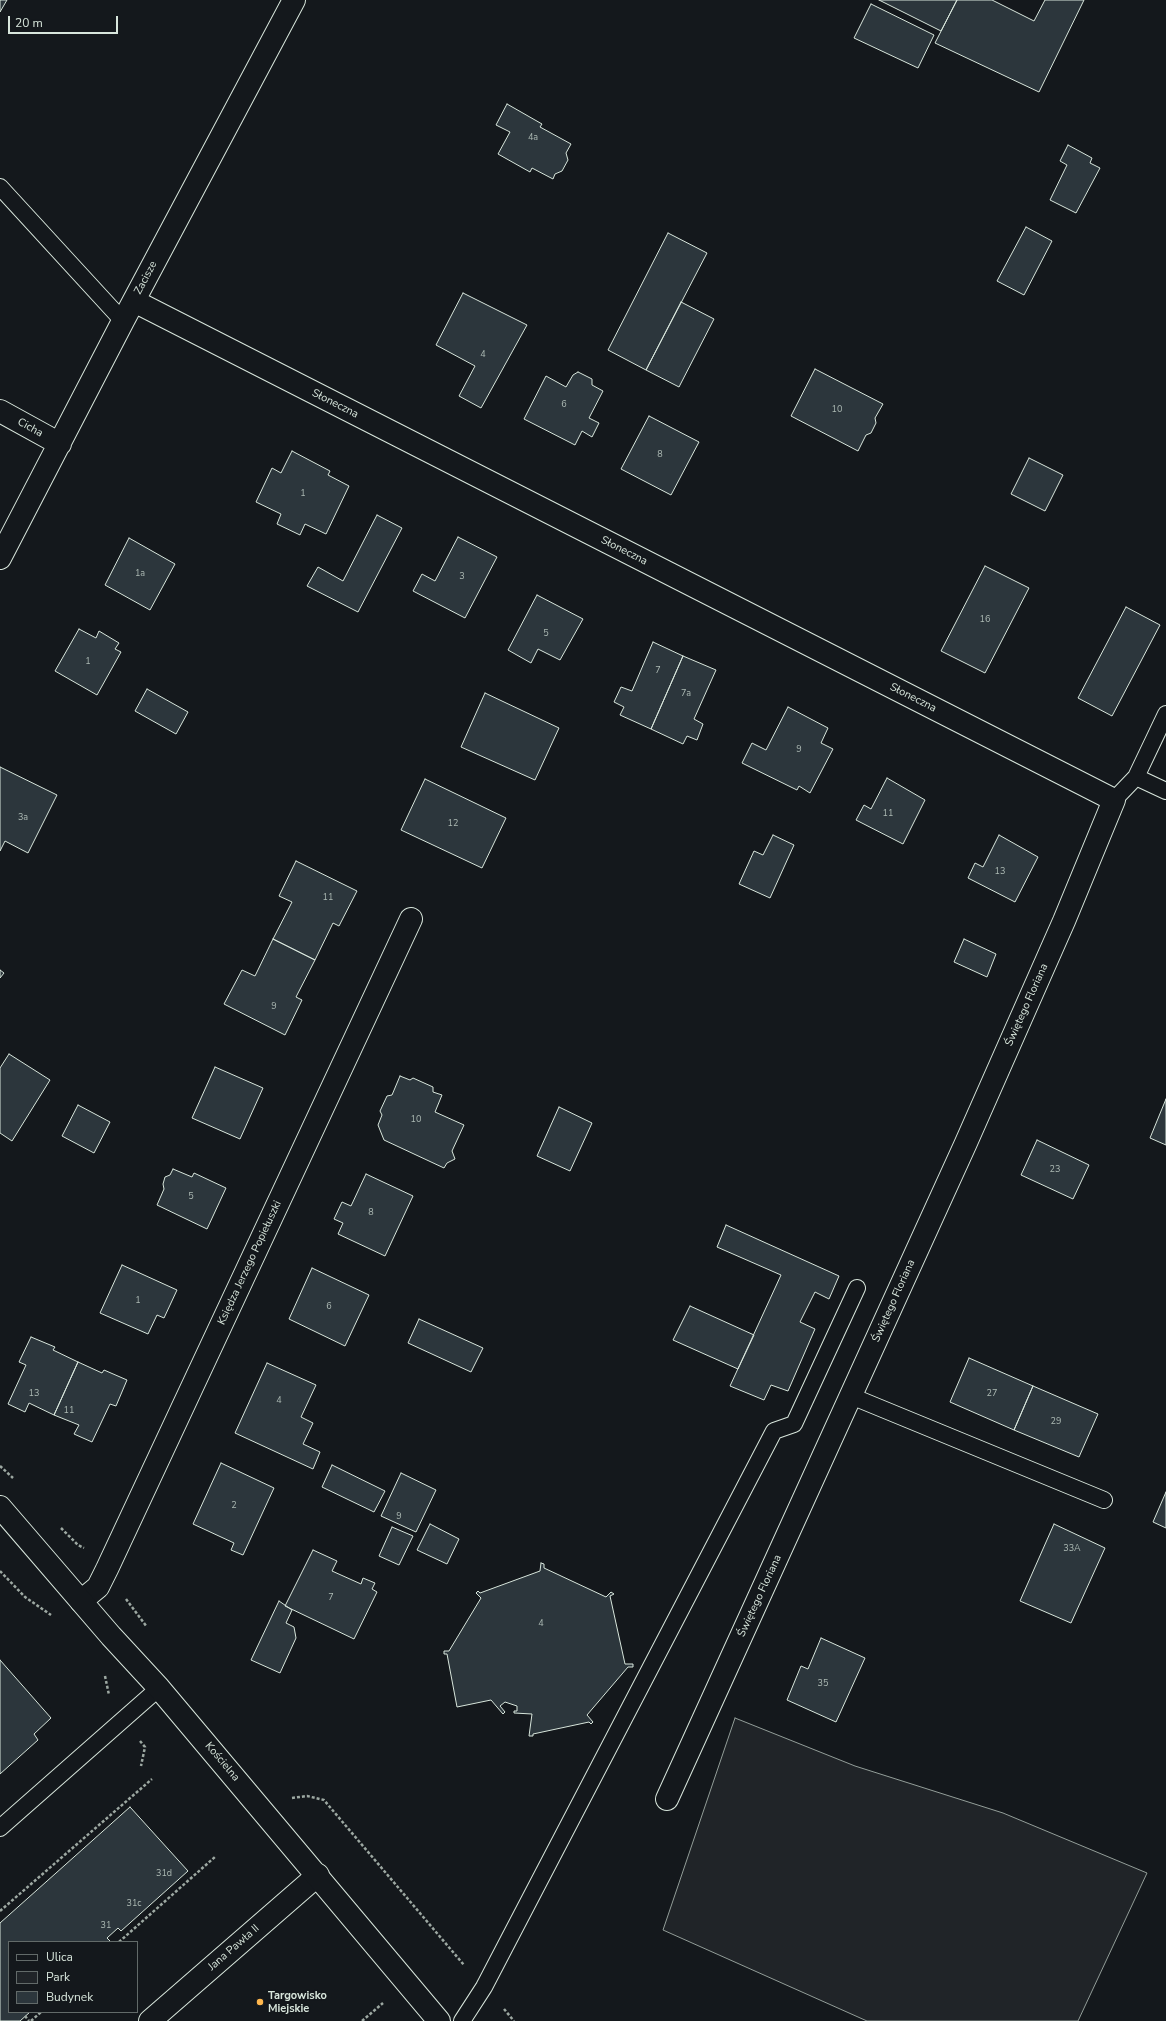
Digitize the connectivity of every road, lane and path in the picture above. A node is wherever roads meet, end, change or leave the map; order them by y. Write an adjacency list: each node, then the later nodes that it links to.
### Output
1 (294, 0): 3 (street, Zacisze)
2 (0, 187): 4 (lane)
3 (134, 301): 4 (street, Zacisze); 11 (street, Słoneczna)
4 (123, 321): 6 (street, Zacisze)
5 (0, 411): 6 (street, Cicha)
6 (60, 444): 7 (street, Zacisze)
7 (0, 558)
8 (1166, 714): 9 (lane)
9 (1136, 777): 10 (lane); 11 (lane)
10 (1166, 791)
11 (1114, 800): 14 (street, Świętego Floriana)
12 (411, 919): 17 (street, Księdza Jerzego Popiełuszki)
13 (857, 1288): 37 (lane)
14 (852, 1396): 15 (lane); 23 (street, Świętego Floriana)
15 (1104, 1500)
16 (0, 1507): 17 (street, Kościelna)
17 (81, 1601): 18 (street, Kościelna)
18 (159, 1688): 24 (lane); 26 (street, Kościelna)
19 (136, 1735): 20 (path)
20 (141, 1766)
21 (152, 1779): 27 (path)
22 (290, 1798): 29 (path)
23 (668, 1799)
24 (0, 1828)
25 (216, 1856): 28 (path)
26 (318, 1875): 34 (street, Jana Pawła II); 36 (street, Kościelna)
27 (0, 1911)
28 (120, 1941)
29 (466, 1967)
30 (383, 2002): 35 (path)
31 (40, 2013): 33 (path)
32 (25, 2016): 33 (path)
33 (30, 2021)
34 (150, 2021)
35 (362, 2021)
36 (439, 2021)
37 (462, 2021)

